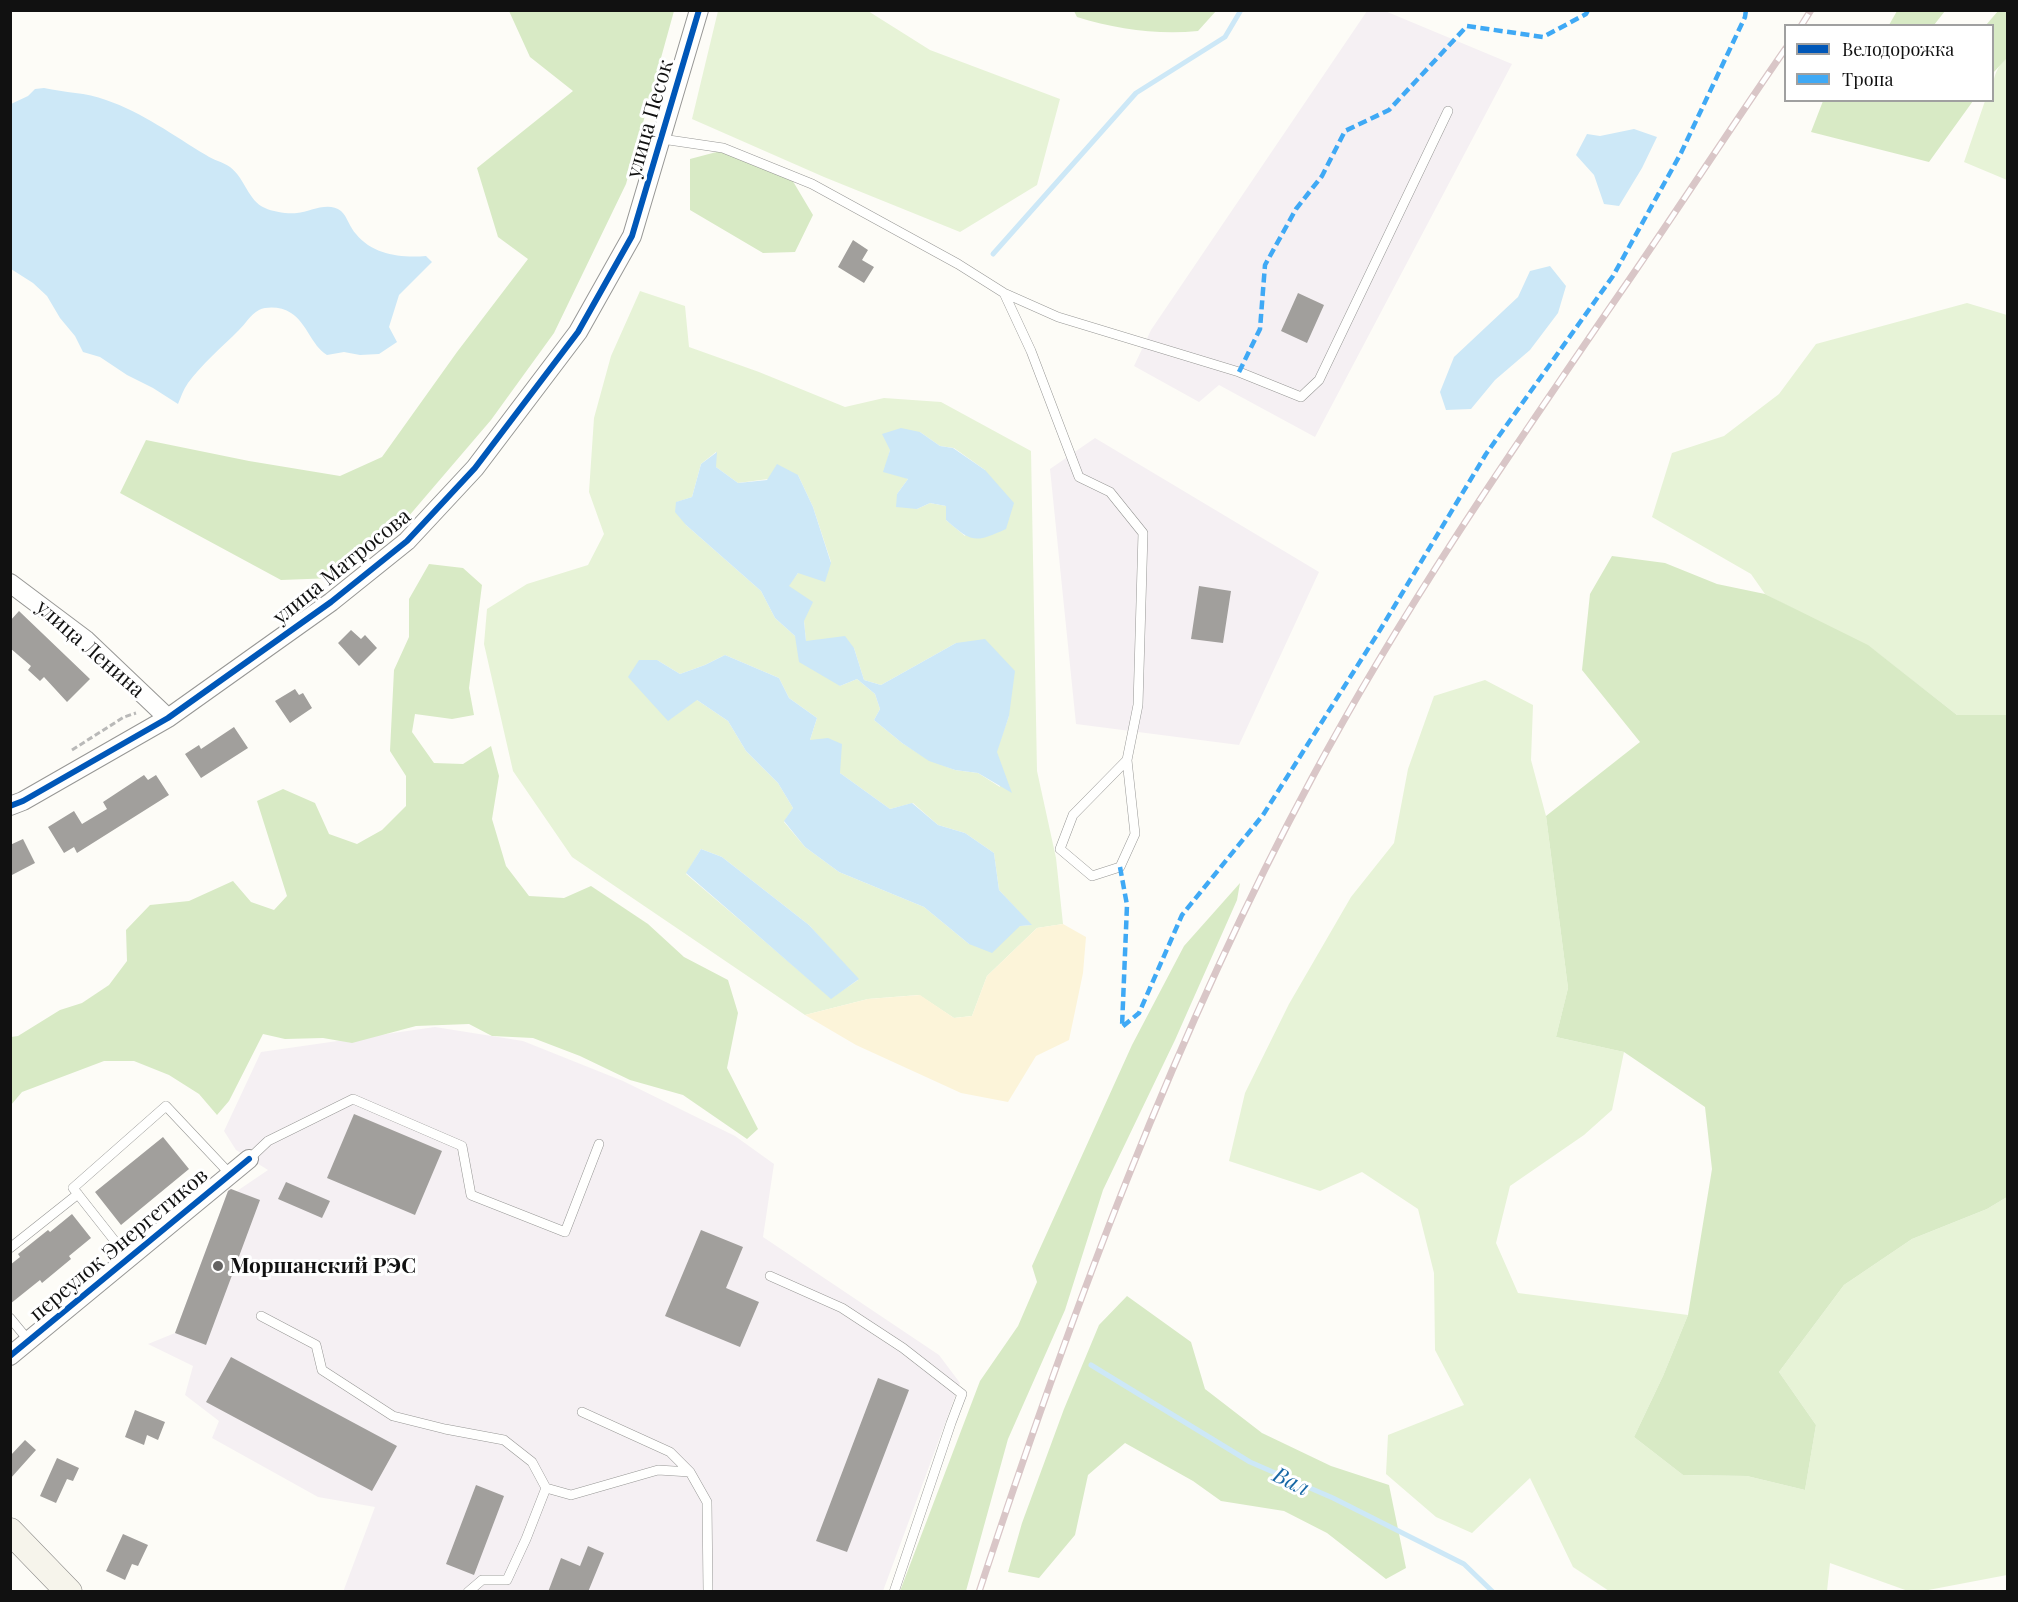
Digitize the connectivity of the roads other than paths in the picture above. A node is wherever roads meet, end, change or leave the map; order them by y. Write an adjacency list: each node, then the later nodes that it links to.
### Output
1 (699, 10): 3 (street, улица Песок)
2 (1448, 111): 5 (lane)
3 (662, 140): 4 (street, улица Песок); 5 (lane)
4 (632, 236): 7 (street, улица Матросова)
5 (1004, 293): 8 (lane)
6 (10, 582): 7 (street, улица Ленина)
7 (168, 718): 9 (street, улица Матросова)
8 (1127, 760): 8 (lane)
9 (10, 806)
10 (599, 1144): 11 (lane)
11 (249, 1159): 12 (street, переулок Энергетиков)
12 (230, 1174): 13 (lane); 15 (street, переулок Энергетиков)
13 (78, 1194): 14 (lane); 15 (lane)
14 (10, 1248)
15 (129, 1259): 19 (street, переулок Энергетиков)
16 (770, 1276): 28 (lane)
17 (261, 1316): 23 (lane)
18 (10, 1318): 19 (lane)
19 (29, 1341): 20 (street, переулок Энергетиков)
20 (10, 1356)
21 (582, 1413): 22 (lane)
22 (690, 1472): 23 (lane); 27 (lane)
23 (546, 1488): 26 (lane)
24 (10, 1532): 25 (street)
25 (69, 1592)
26 (468, 1592)
27 (708, 1592)
28 (894, 1592)

